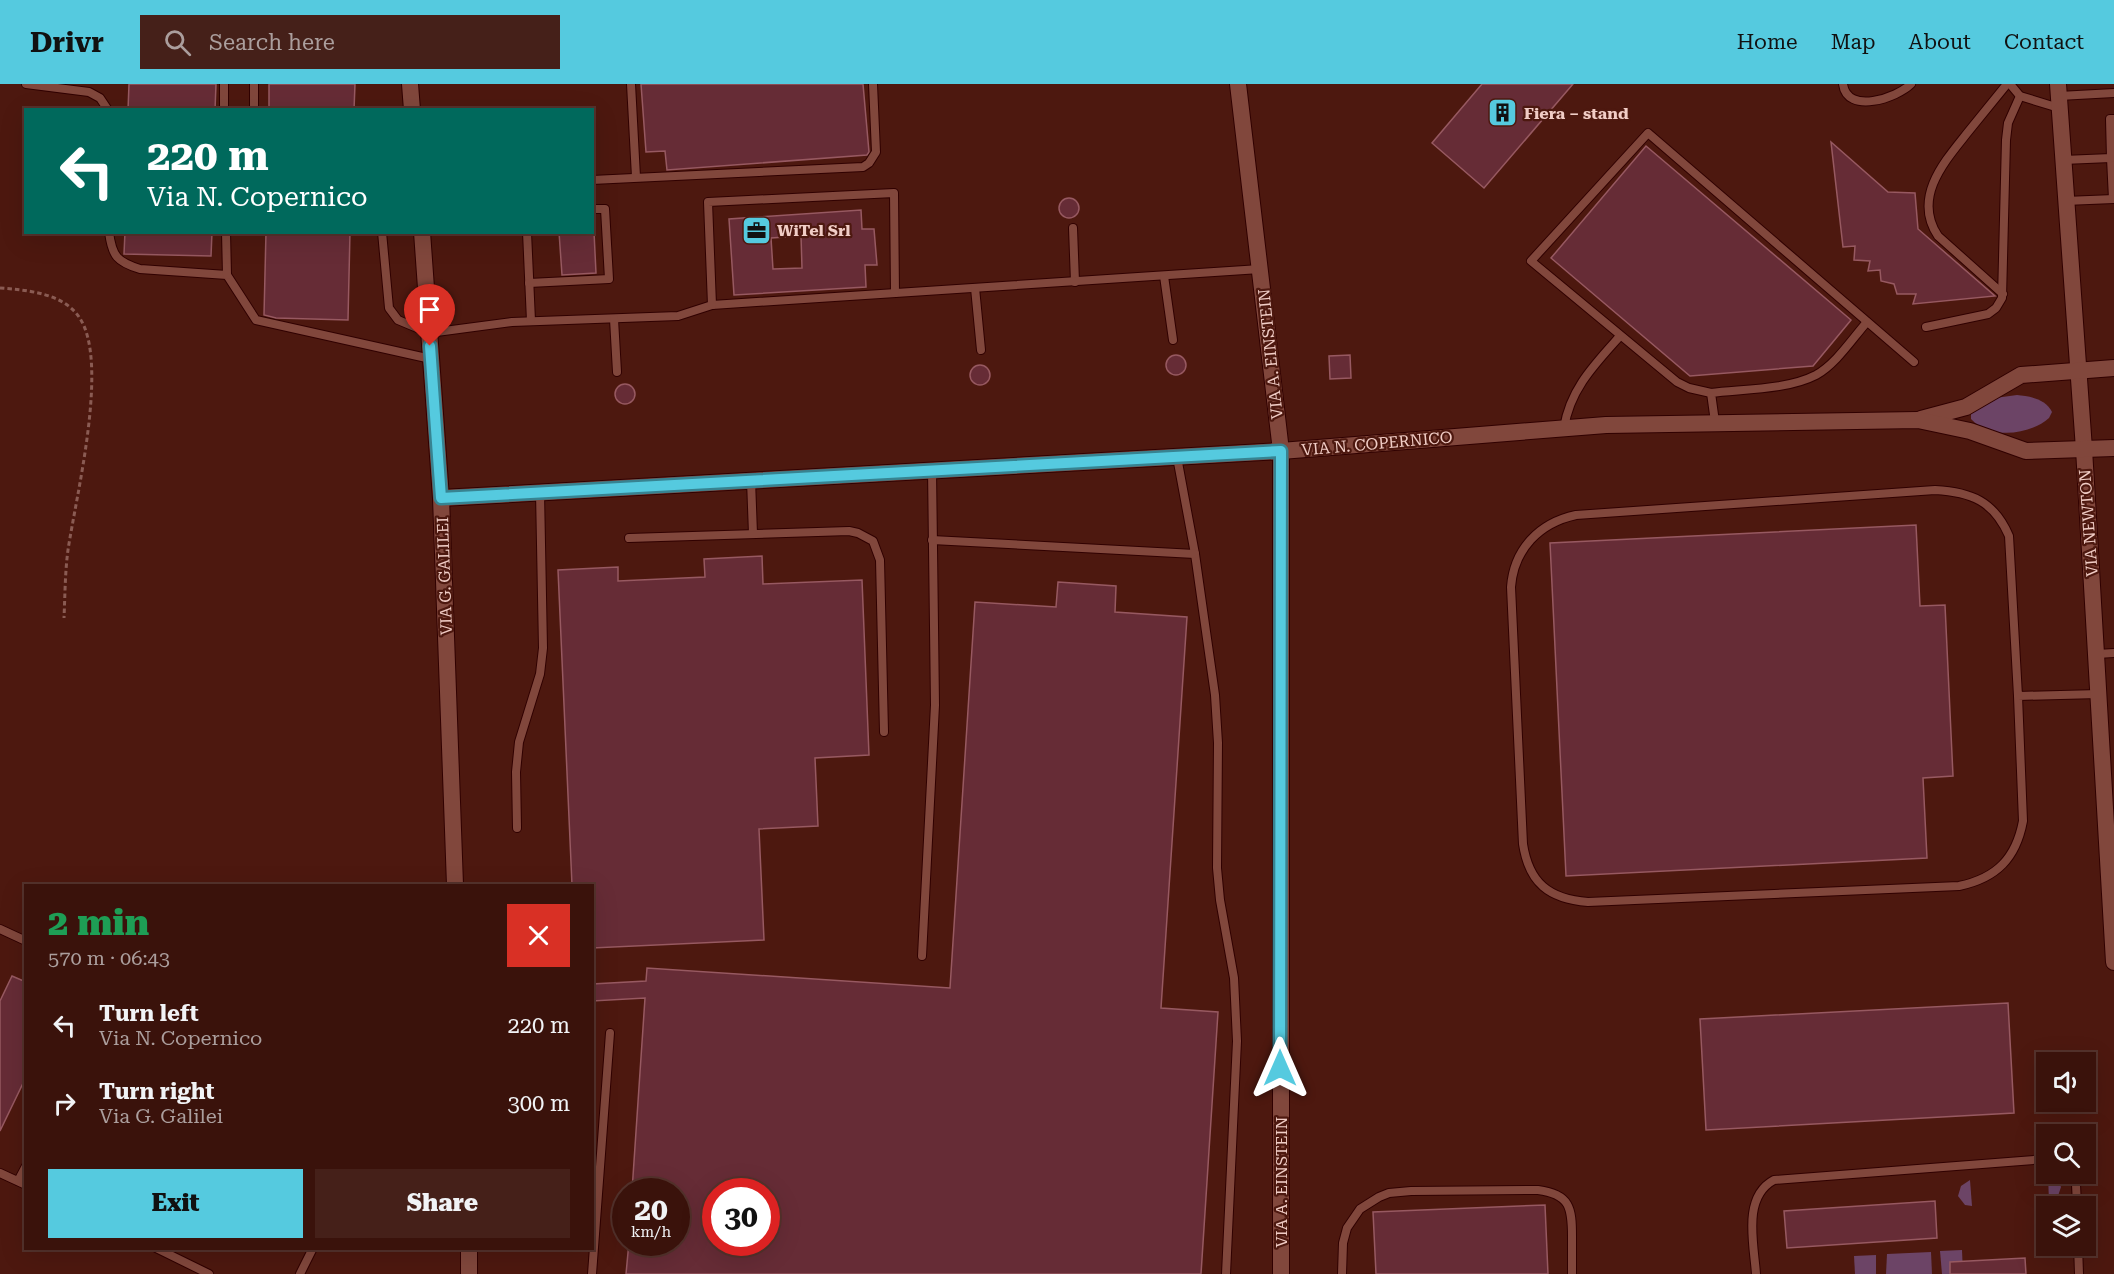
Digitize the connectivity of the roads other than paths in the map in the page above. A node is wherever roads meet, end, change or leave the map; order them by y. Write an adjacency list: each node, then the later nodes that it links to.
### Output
1 (26, 84): 11 (lane)
2 (224, 84): 16 (lane)
3 (254, 84): 17 (lane)
4 (410, 84): 18 (street)
5 (631, 84): 22 (lane)
6 (873, 84): 22 (lane)
7 (1239, 84): 33 (street, VIA A. EINSTEIN)
8 (1843, 84): 9 (lane)
9 (1911, 84)
10 (2008, 84): 13 (lane); 40 (lane)
11 (81, 87): 15 (lane)
12 (2114, 93): 14 (lane)
13 (2020, 96): 14 (lane); 40 (lane)
14 (2059, 96): 21 (street, VIA NEWTON)
15 (107, 108)
16 (224, 108)
17 (254, 108)
18 (412, 108)
19 (2114, 119): 20 (lane)
20 (2111, 158): 21 (lane); 24 (lane)
21 (2063, 160): 25 (street, VIA NEWTON)
22 (636, 177): 23 (lane)
23 (594, 180)
24 (2113, 199): 25 (lane)
25 (2065, 201): 53 (street, VIA NEWTON)
26 (594, 209): 37 (lane)
27 (1073, 228): 36 (lane)
28 (110, 234): 34 (lane)
29 (226, 234): 34 (lane)
30 (382, 234): 46 (lane)
31 (422, 234): 46 (street, VIA G. GALILEI)
32 (526, 234): 37 (lane)
33 (1261, 269): 35 (lane); 61 (street, VIA A. EINSTEIN)
34 (227, 275): 50 (lane)
35 (1164, 276): 36 (lane); 48 (lane)
36 (1075, 282): 38 (lane)
37 (529, 284): 43 (lane)
38 (975, 288): 39 (lane); 49 (lane)
39 (895, 293): 41 (lane); 41 (lane)
40 (2003, 294): 45 (lane)
41 (712, 305): 42 (lane)
42 (614, 319): 43 (lane); 54 (lane)
43 (531, 321): 46 (lane)
44 (1867, 322): 47 (lane); 51 (lane); 55 (lane)
45 (1926, 327)
46 (429, 333): 50 (street, VIA G. GALILEI)
47 (1620, 336): 55 (lane); 58 (lane)
48 (1173, 340)
49 (981, 350)
50 (431, 359): 66 (street, VIA G. GALILEI)
51 (1914, 362)
52 (2114, 368): 53 (street)
53 (2077, 369): 56 (street); 60 (street, VIA NEWTON)
54 (617, 372)
55 (1711, 393): 57 (lane)
56 (1918, 420): 57 (street, VIA N. COPERNICO); 60 (street)
57 (1715, 422): 58 (street, VIA N. COPERNICO)
58 (1564, 428): 61 (street, VIA N. COPERNICO)
59 (2114, 448): 60 (street)
60 (2084, 449): 72 (street, VIA NEWTON)
61 (1281, 451): 62 (street, VIA N. COPERNICO); 97 (street, VIA A. EINSTEIN)
62 (1177, 456): 63 (street, VIA N. COPERNICO); 70 (lane)
63 (932, 469): 64 (street, VIA N. COPERNICO); 69 (lane)
64 (751, 480): 65 (street, VIA N. COPERNICO); 67 (lane)
65 (540, 491): 66 (street, VIA N. COPERNICO); 76 (lane)
66 (441, 498): 77 (street, VIA G. GALILEI)
67 (753, 534): 68 (lane); 75 (lane)
68 (629, 538)
69 (932, 540): 70 (lane); 80 (lane)
70 (1194, 554): 96 (lane)
71 (2114, 653): 72 (lane)
72 (2097, 654): 73 (street, VIA NEWTON)
73 (2099, 694): 74 (lane); 81 (street, VIA NEWTON)
74 (2018, 696): 74 (lane)
75 (884, 732)
76 (517, 828)
77 (455, 884)
78 (0, 929): 79 (lane)
79 (24, 940)
80 (922, 956)
81 (2114, 962)
82 (610, 1033): 86 (lane)
83 (2036, 1160): 100 (lane)
84 (0, 1173): 85 (lane)
85 (22, 1183)
86 (594, 1247)
87 (160, 1250): 92 (lane)
88 (313, 1250): 93 (lane)
89 (468, 1250): 94 (street)
90 (594, 1250): 95 (lane)
91 (2078, 1256): 101 (lane)
92 (209, 1274)
93 (300, 1274)
94 (470, 1274)
95 (592, 1274)
96 (1226, 1274)
97 (1281, 1274)
98 (1342, 1274): 99 (lane)
99 (1572, 1274)
100 (1756, 1274)
101 (2079, 1274)

